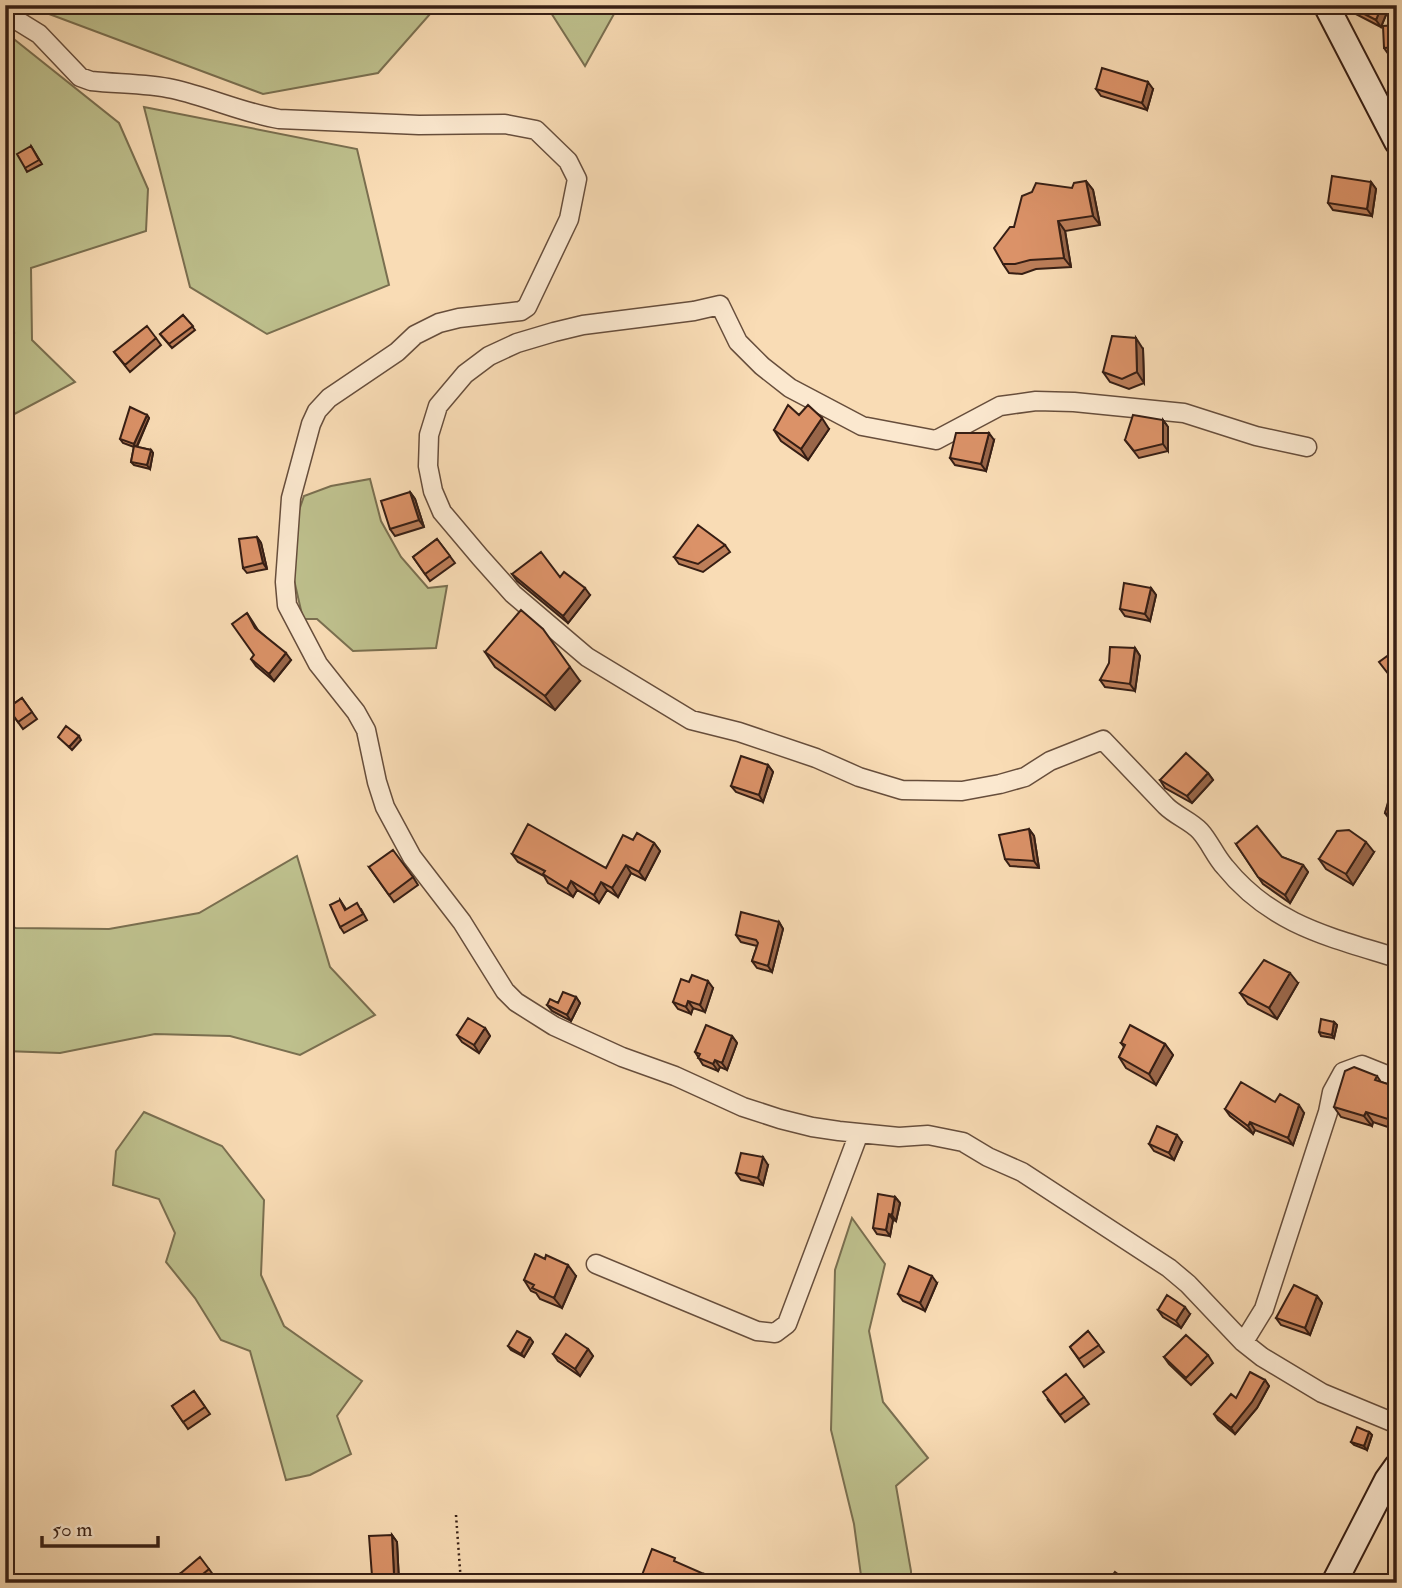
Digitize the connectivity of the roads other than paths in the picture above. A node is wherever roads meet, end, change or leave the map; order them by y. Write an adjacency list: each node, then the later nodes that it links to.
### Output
1 (1326, 5): 3 (main road)
2 (5, 13): 7 (street)
3 (1397, 142)
4 (1307, 447): 5 (street)
5 (1397, 958)
6 (1397, 1079): 9 (street)
7 (859, 1133): 8 (street); 10 (street)
8 (596, 1264)
9 (1248, 1335)
10 (1397, 1424)
11 (1397, 1466): 12 (main road)
12 (1334, 1583)

